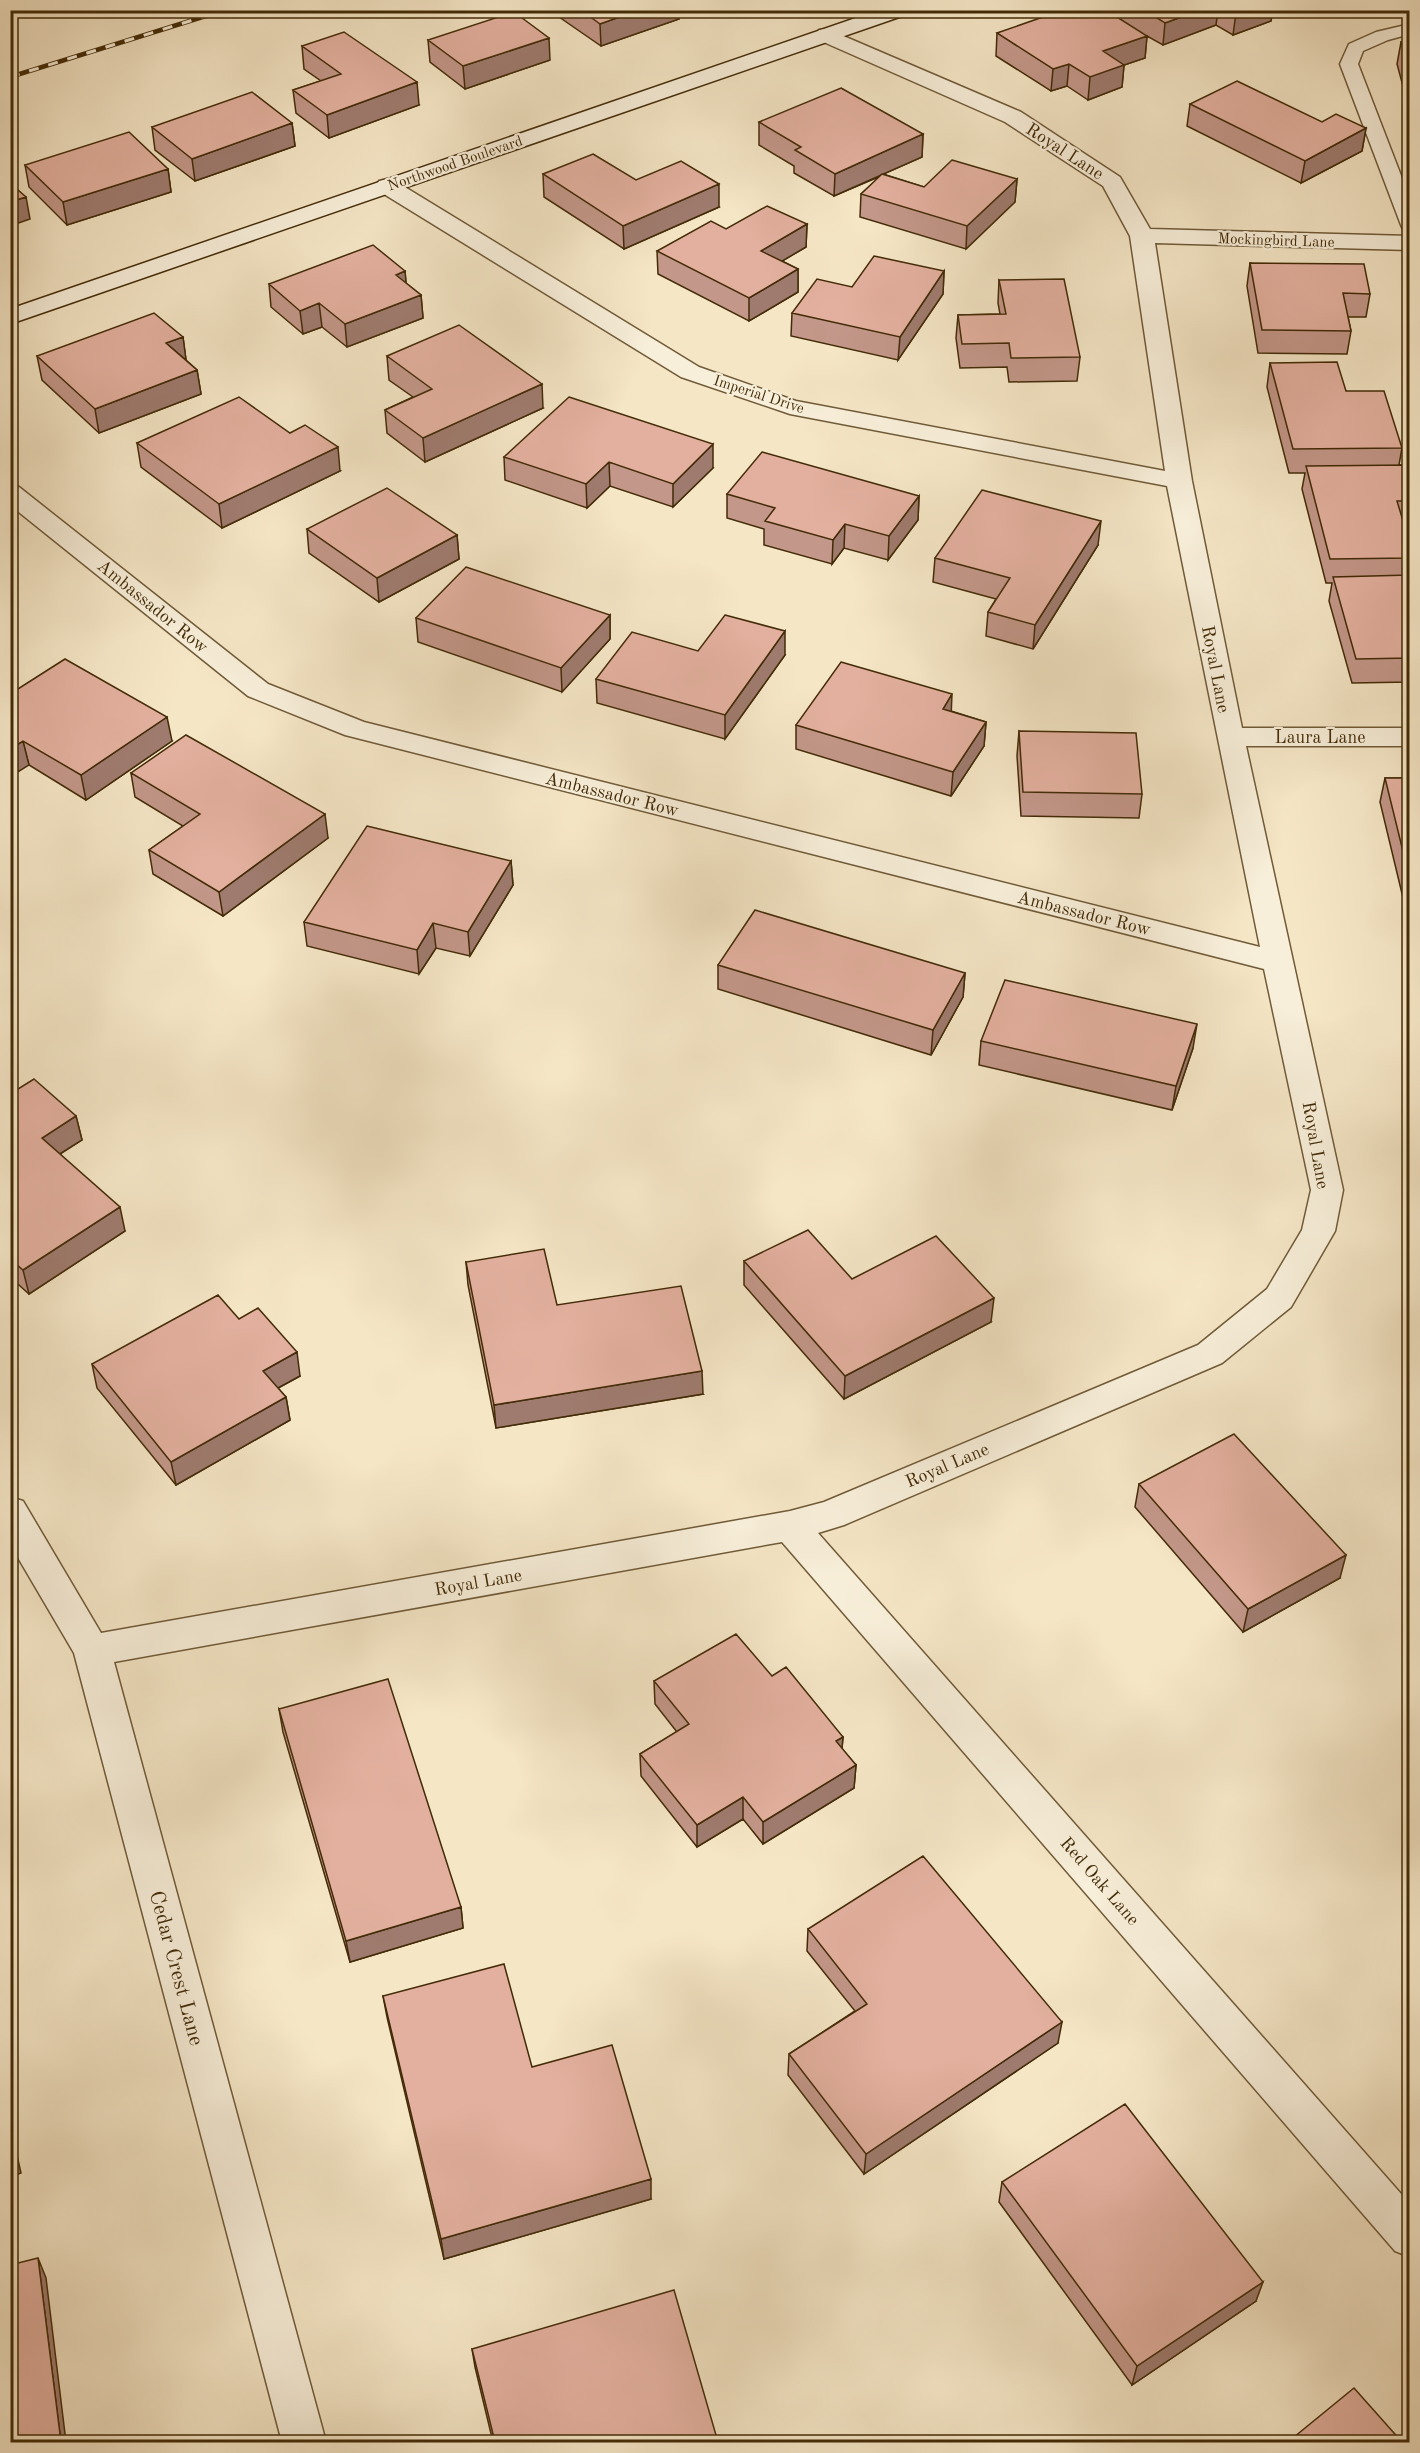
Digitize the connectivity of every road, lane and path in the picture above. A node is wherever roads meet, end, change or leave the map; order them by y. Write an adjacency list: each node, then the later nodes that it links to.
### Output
1 (901, 10): 3 (street, Northwood Boulevard)
2 (1410, 29): 5 (lane)
3 (827, 35): 4 (street, Northwood Boulevard); 6 (street, Royal Lane)
4 (387, 186): 8 (street, Northwood Boulevard); 9 (street, Imperial Drive)
5 (1410, 225)
6 (1142, 236): 7 (street, Mockingbird Lane); 9 (street, Royal Lane)
7 (1410, 243)
8 (10, 316)
9 (1179, 480): 11 (street, Royal Lane)
10 (10, 492): 13 (street, Ambassador Row)
11 (1230, 737): 12 (street, Laura Lane); 13 (street, Royal Lane)
12 (1410, 737)
13 (1279, 962): 15 (street, Royal Lane)
14 (10, 1511): 16 (street, Cedar Crest Lane)
15 (790, 1526): 16 (street, Royal Lane); 17 (street, Red Oak Lane)
16 (92, 1650): 18 (street, Cedar Crest Lane)
17 (1410, 2236)
18 (304, 2442)

